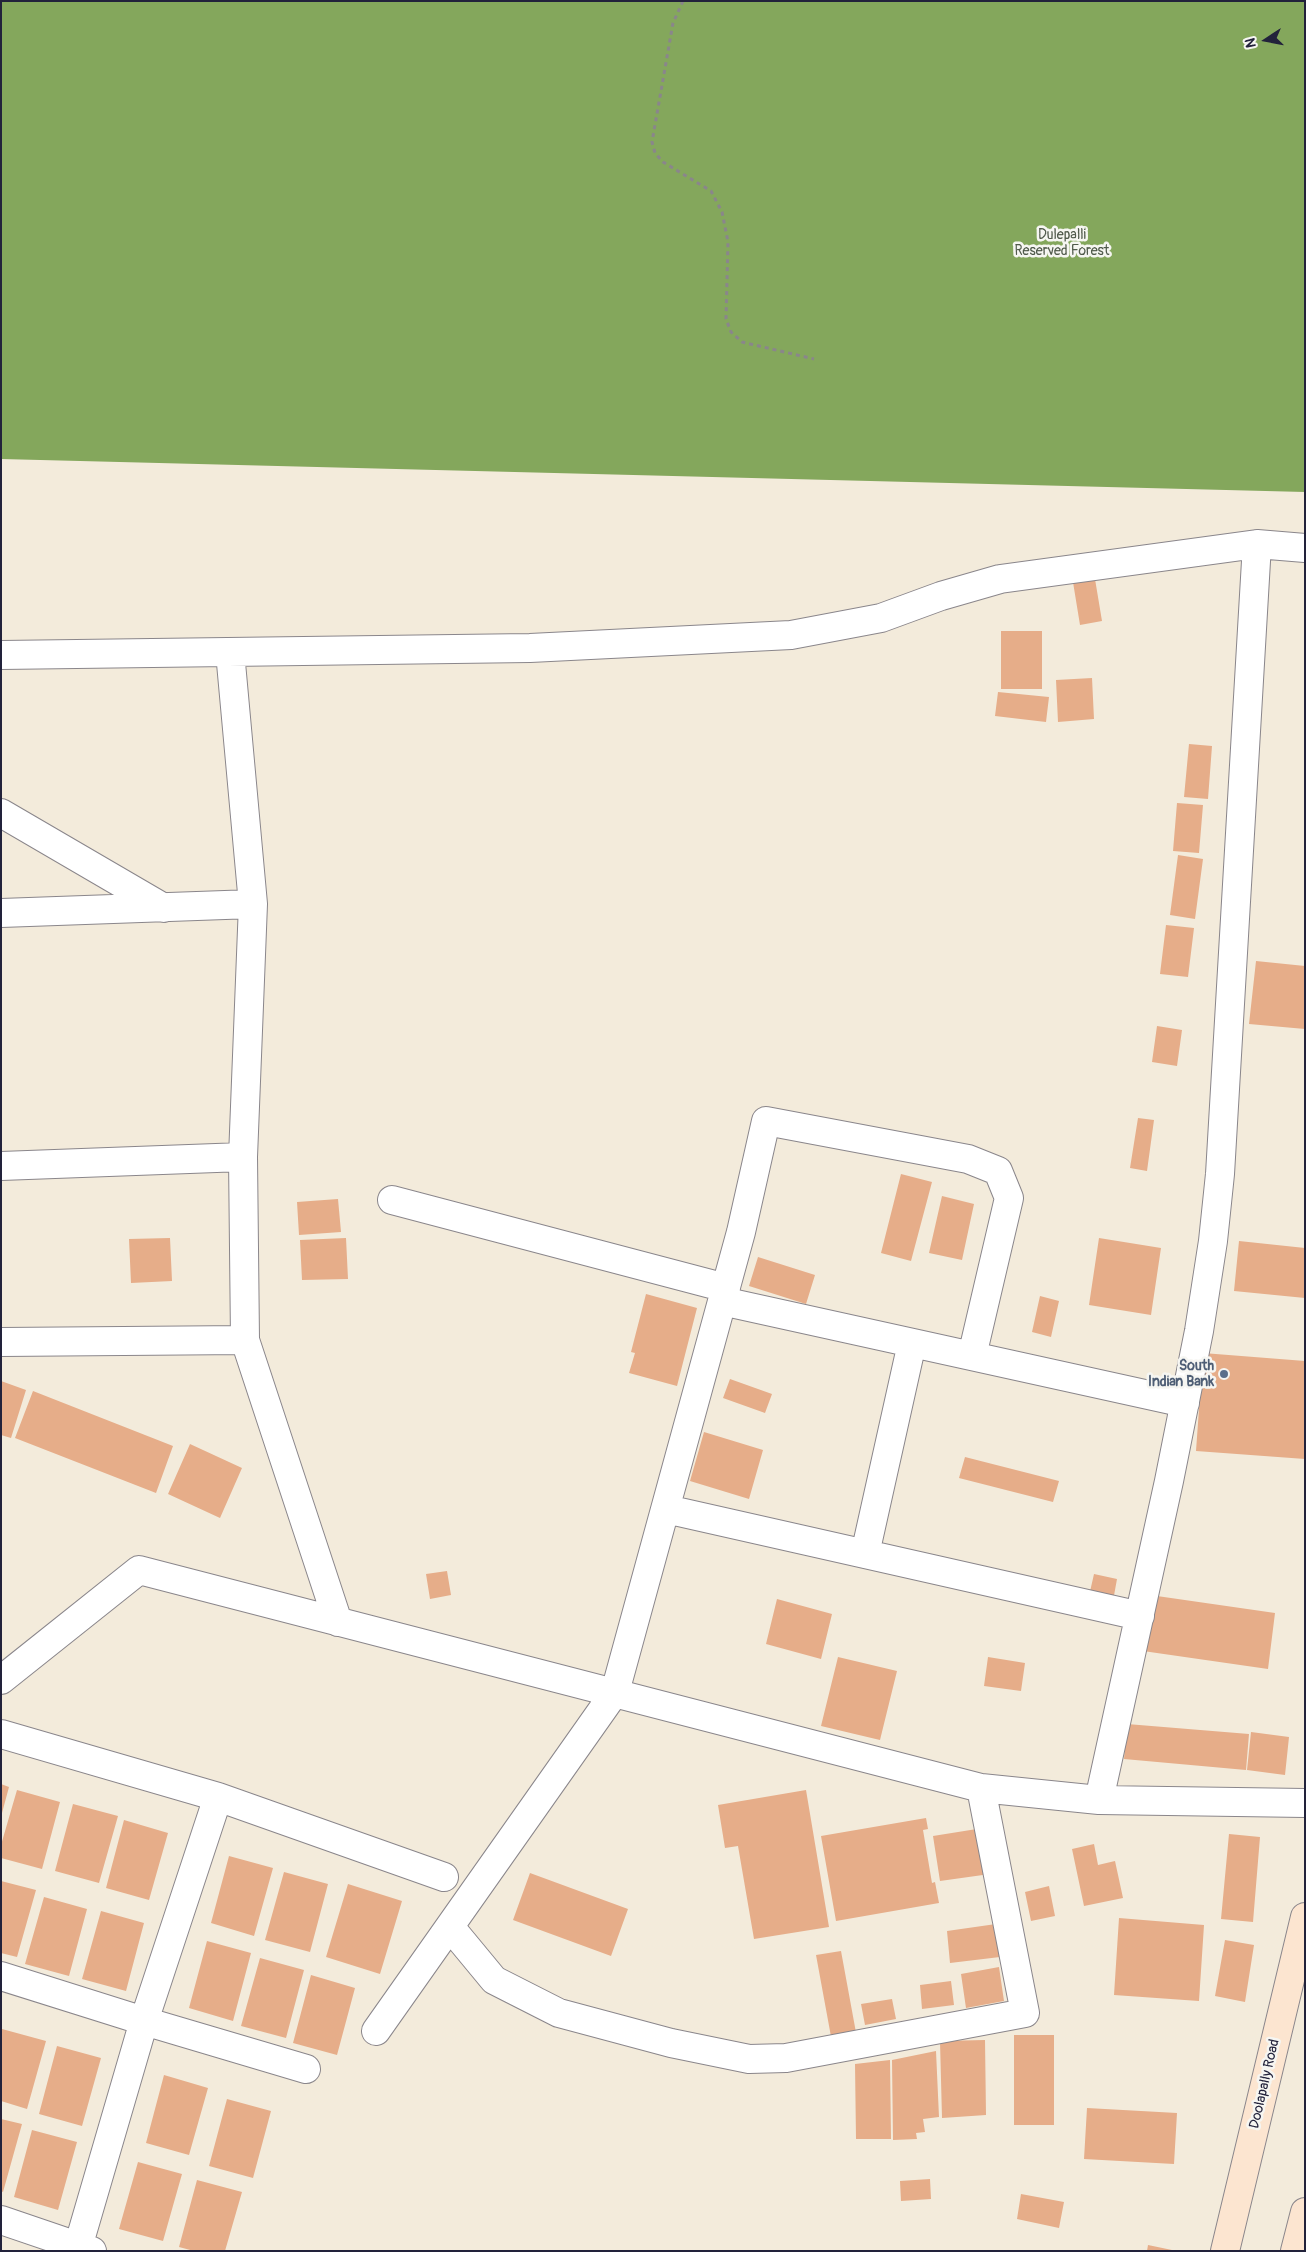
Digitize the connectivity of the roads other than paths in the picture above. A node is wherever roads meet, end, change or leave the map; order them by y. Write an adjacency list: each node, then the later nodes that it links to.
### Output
1 (1257, 544): 2 (street); 3 (street); 17 (street)
2 (1305, 548)
3 (230, 652): 4 (street); 6 (street)
4 (1, 656)
5 (1, 813): 7 (street)
6 (253, 904): 7 (street); 9 (street)
7 (164, 908): 8 (street)
8 (1, 913)
9 (243, 1158): 10 (street); 13 (street)
10 (1, 1166)
11 (392, 1200): 12 (street)
12 (724, 1295): 15 (street); 16 (street); 18 (street)
13 (245, 1340): 14 (street); 21 (street)
14 (1, 1342)
15 (912, 1343): 16 (street); 19 (street)
16 (972, 1356): 17 (street)
17 (1185, 1403): 20 (street)
18 (666, 1508): 19 (street); 23 (street)
19 (865, 1554): 20 (street)
20 (1140, 1616): 27 (street)
21 (338, 1622): 22 (street); 23 (street)
22 (1, 1680)
23 (615, 1692): 25 (street); 31 (street)
24 (1, 1734): 26 (street)
25 (981, 1788): 27 (street); 31 (street)
26 (218, 1797): 29 (street); 33 (street)
27 (1099, 1800): 28 (street)
28 (1305, 1803)
29 (444, 1877)
30 (1305, 1917): 39 (main road, Doolapally Road)
31 (451, 1928): 34 (street)
32 (1, 1976): 33 (street)
33 (144, 2021): 35 (street); 38 (street)
34 (376, 2031)
35 (306, 2069)
36 (1305, 2212): 40 (main road)
37 (1, 2220): 38 (street)
38 (85, 2249)
39 (1225, 2251)
40 (1295, 2251)

